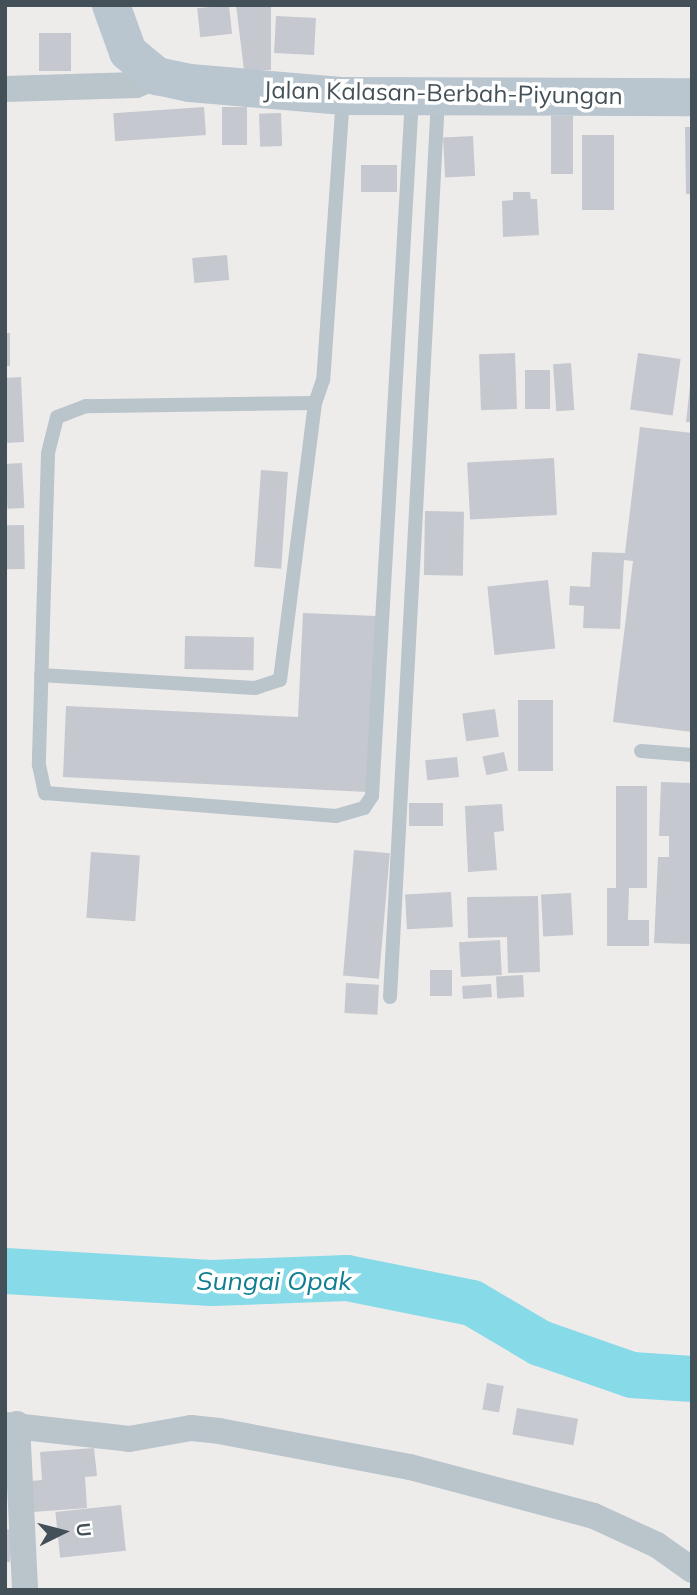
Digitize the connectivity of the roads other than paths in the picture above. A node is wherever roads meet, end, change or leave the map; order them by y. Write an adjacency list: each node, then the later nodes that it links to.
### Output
1 (111, 5): 2 (street)
2 (157, 76): 3 (street); 4 (street, Jalan Kalasan-Berbah-Piyungan)
3 (5, 89)
4 (343, 96): 5 (street, Jalan Kalasan-Berbah-Piyungan); 7 (lane)
5 (425, 96): 6 (street, Jalan Kalasan-Berbah-Piyungan); 8 (lane); 11 (lane)
6 (692, 97)
7 (315, 403): 8 (lane); 8 (lane)
8 (41, 675)
9 (640, 751): 10 (lane)
10 (692, 755)
11 (390, 997)
12 (13, 1430): 13 (street); 14 (street)
13 (692, 1570)
14 (25, 1590)

